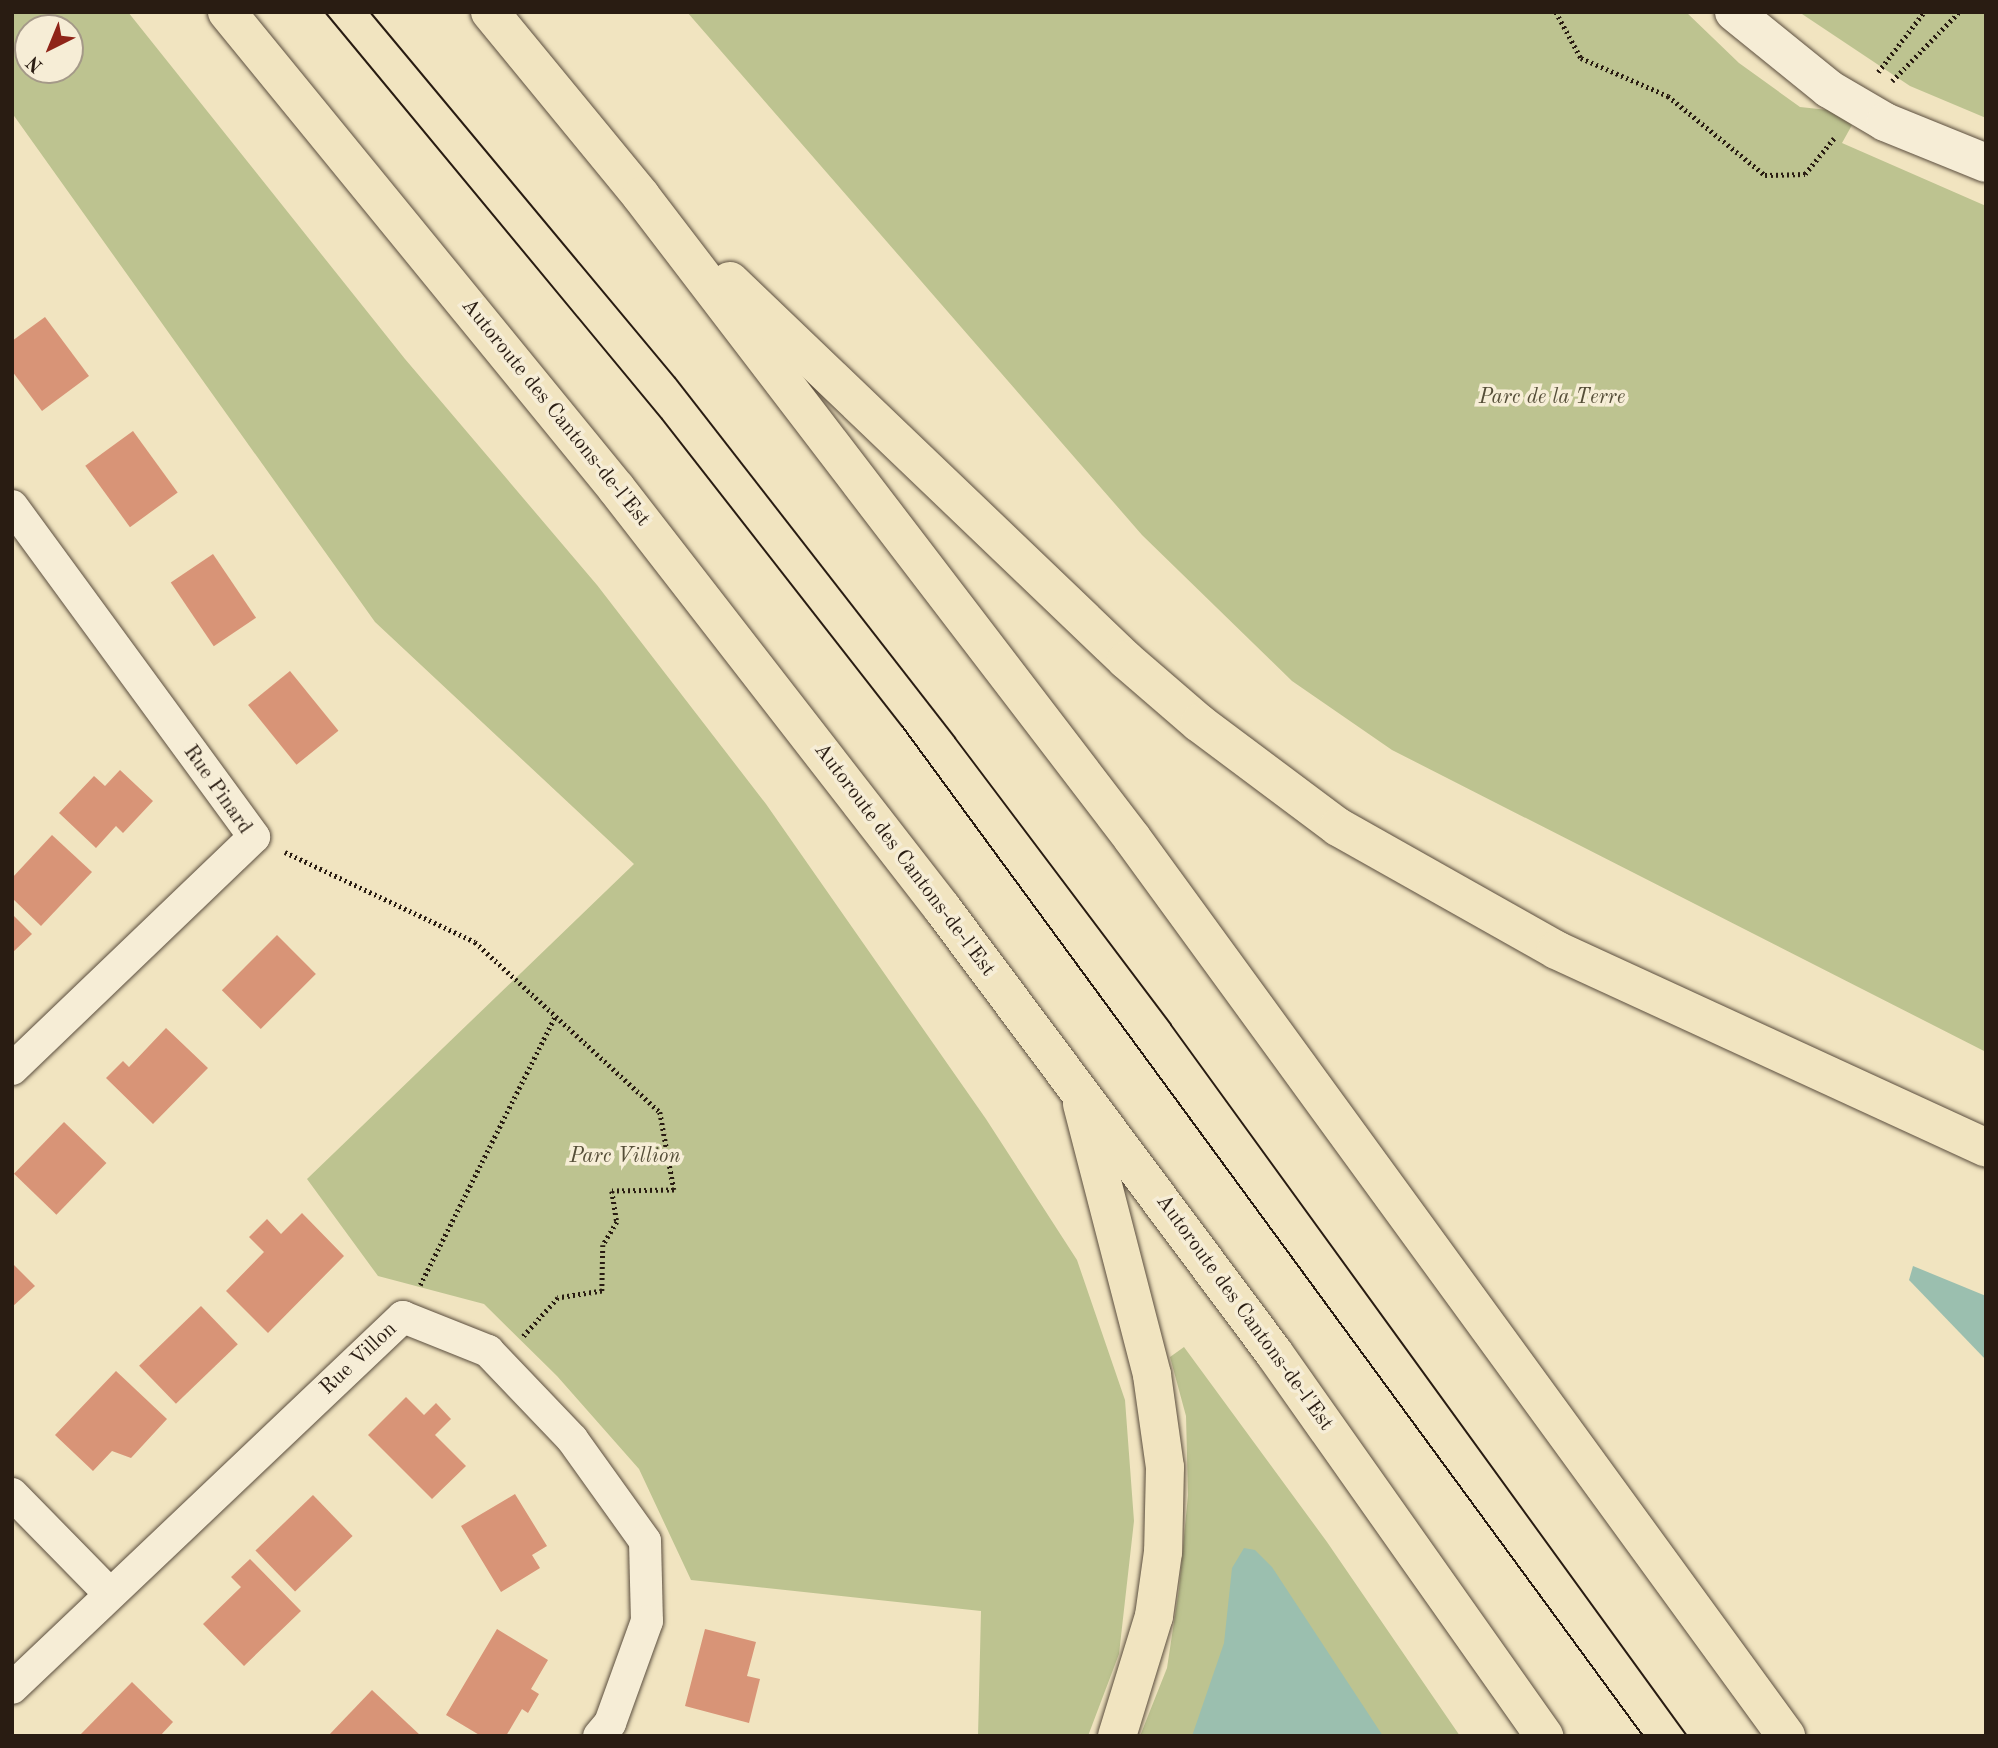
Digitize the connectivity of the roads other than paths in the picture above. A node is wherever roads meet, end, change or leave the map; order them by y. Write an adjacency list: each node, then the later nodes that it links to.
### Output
1 (227, 12): 8 (highway, Autoroute des Cantons-de-l'Est)
2 (490, 12): 5 (highway)
3 (1734, 12): 4 (street)
4 (1986, 163)
5 (641, 196): 9 (highway); 16 (highway)
6 (12, 506): 7 (street, Rue Pinard)
7 (12, 1069)
8 (1078, 1089): 14 (highway); 15 (highway, Autoroute des Cantons-de-l'Est)
9 (1986, 1148)
10 (12, 1493): 11 (street)
11 (109, 1593): 12 (street, Rue Villon); 13 (street, Rue Villon)
12 (12, 1688)
13 (599, 1736)
14 (1116, 1736)
15 (1544, 1736)
16 (1786, 1736)

